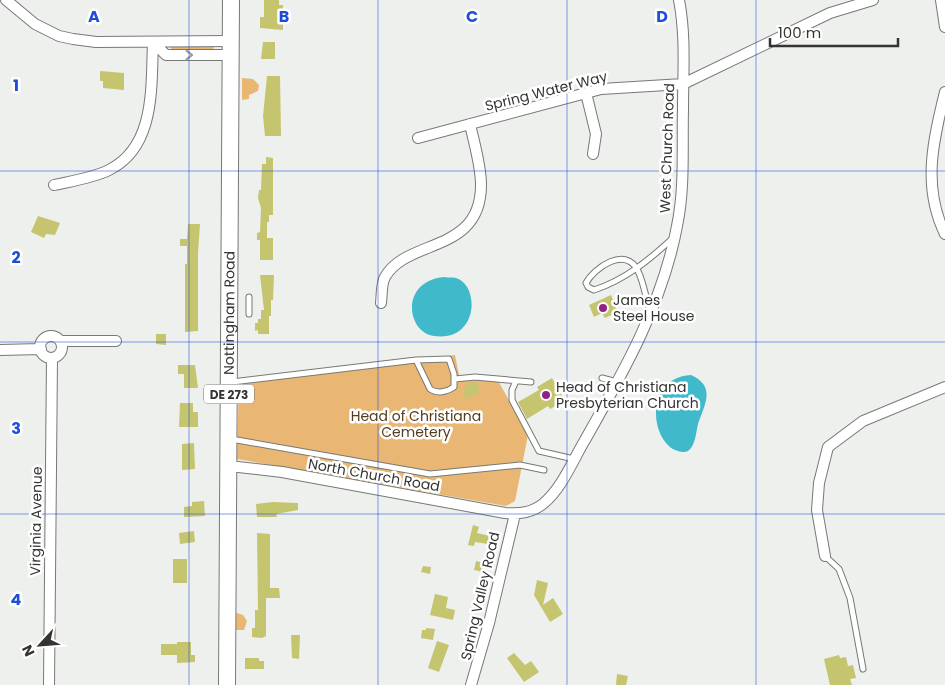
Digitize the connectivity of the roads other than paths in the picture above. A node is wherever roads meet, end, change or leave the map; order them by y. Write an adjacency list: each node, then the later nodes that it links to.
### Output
1 (6, 0): 7 (street)
2 (232, 0): 8 (main road, Nottingham Road / DE 273)
3 (679, 0): 9 (street, West Church Road)
4 (872, 0): 9 (street)
5 (941, 0): 6 (street)
6 (945, 27)
7 (153, 42): 8 (street); 15 (street)
8 (231, 48): 32 (main road, Nottingham Road / DE 273)
9 (683, 84): 11 (street, Spring Water Way); 17 (street, West Church Road)
10 (945, 92): 16 (street)
11 (586, 93): 12 (street, Spring Water Way); 14 (street)
12 (470, 124): 13 (street, Spring Water Way); 20 (street)
13 (418, 138)
14 (593, 154)
15 (54, 185)
16 (945, 234)
17 (675, 236): 18 (lane); 21 (street, West Church Road)
18 (637, 269): 18 (lane); 21 (lane)
19 (249, 297): 22 (lane)
20 (381, 303)
21 (650, 313): 34 (street, West Church Road)
22 (249, 314)
23 (61, 341): 24 (street); 25 (street); 27 (street, Virginia Avenue)
24 (116, 342)
25 (40, 349): 26 (street); 27 (street)
26 (0, 350)
27 (52, 358): 43 (street, Virginia Avenue)
28 (416, 360): 30 (lane); 30 (lane); 32 (lane)
29 (602, 378): 34 (lane)
30 (455, 379): 31 (lane)
31 (516, 381): 33 (lane); 37 (lane)
32 (229, 382): 36 (main road, Nottingham Road / DE 273)
33 (531, 382)
34 (618, 382): 37 (street, West Church Road)
35 (945, 386): 41 (street)
36 (229, 439): 38 (main road, Nottingham Road / DE 273); 39 (lane)
37 (574, 460): 40 (street, West Church Road)
38 (229, 466): 40 (street, North Church Road); 44 (main road, Nottingham Road / DE 273)
39 (544, 470)
40 (515, 514): 45 (street, Spring Valley Road)
41 (825, 556): 42 (lane)
42 (864, 669)
43 (48, 685)
44 (227, 685)
45 (471, 685)

